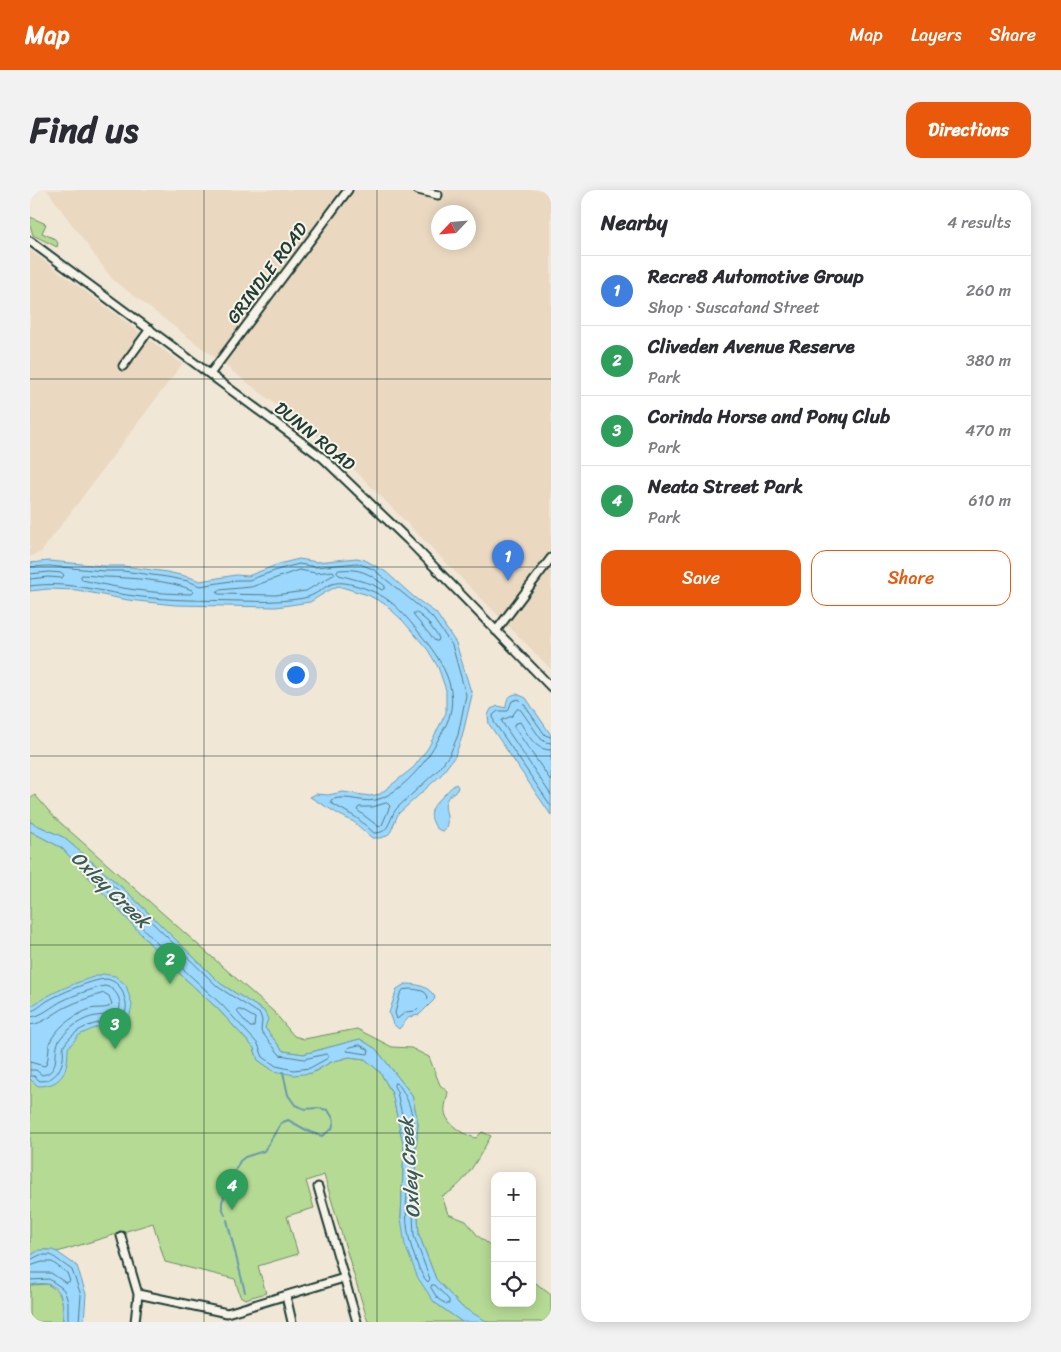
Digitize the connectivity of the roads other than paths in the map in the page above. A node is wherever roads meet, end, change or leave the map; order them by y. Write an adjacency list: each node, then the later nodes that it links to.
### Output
1 (348, 190): 7 (street, GRINDLE ROAD)
2 (418, 190): 3 (street)
3 (438, 195)
4 (30, 241): 5 (street, DUNN ROAD)
5 (150, 329): 6 (street); 7 (street, DUNN ROAD)
6 (123, 366)
7 (210, 374): 9 (street, DUNN ROAD)
8 (551, 558): 9 (street)
9 (496, 631): 10 (street, DUNN ROAD)
10 (551, 687)
11 (318, 1187): 13 (street)
12 (120, 1236): 14 (street)
13 (344, 1278): 15 (street); 20 (street)
14 (138, 1294): 16 (street); 17 (street)
15 (286, 1296): 16 (street); 19 (street)
16 (227, 1313): 18 (street)
17 (136, 1322)
18 (229, 1322)
19 (292, 1322)
20 (357, 1322)

